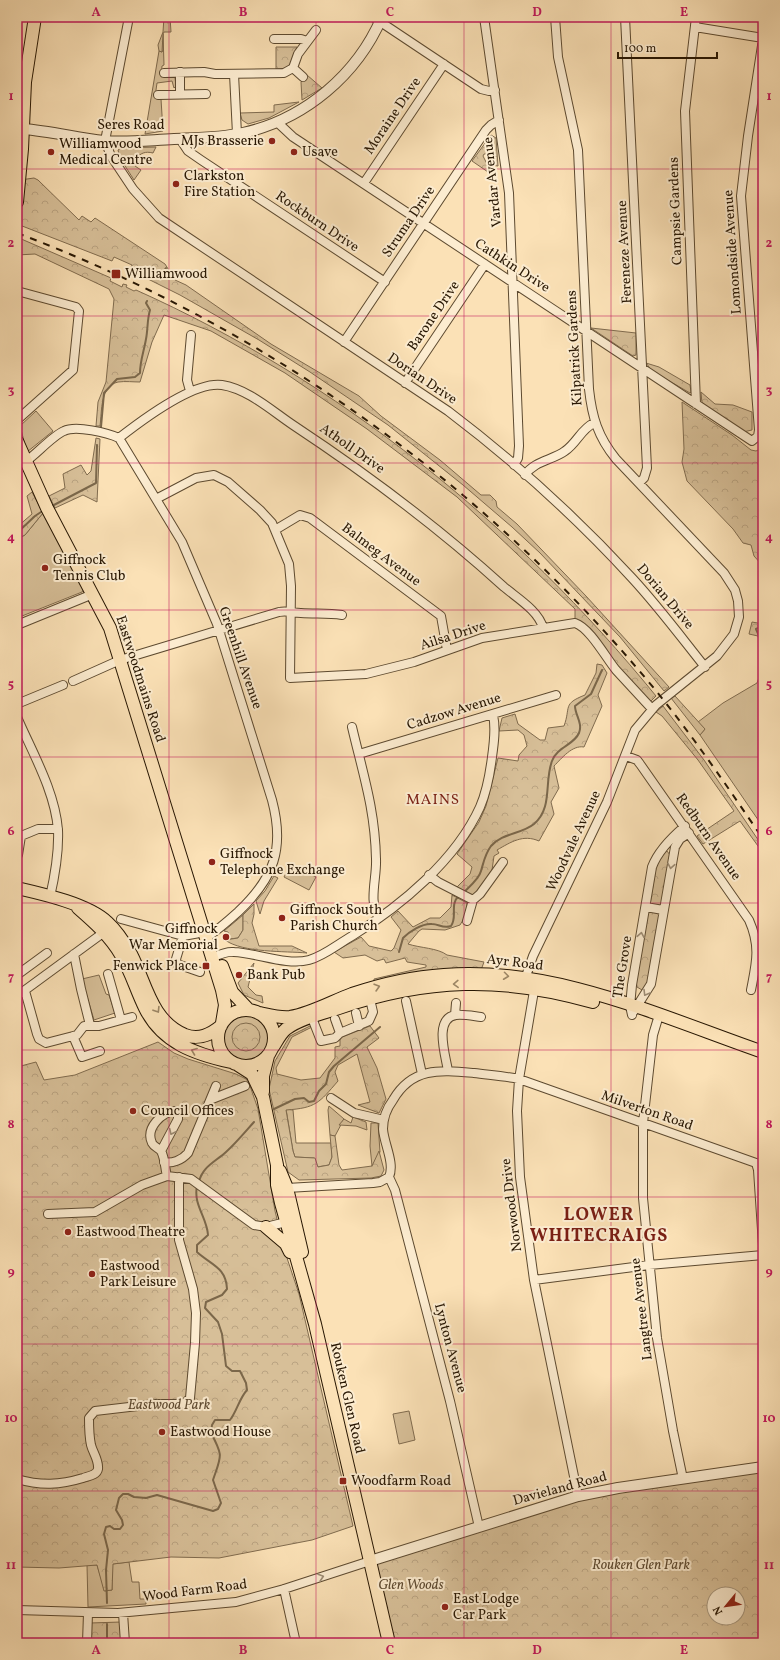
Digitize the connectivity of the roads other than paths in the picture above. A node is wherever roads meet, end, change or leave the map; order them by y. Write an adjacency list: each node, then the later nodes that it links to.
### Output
1 (35, 17): 25 (main road)
2 (129, 17): 28 (street)
3 (484, 17): 19 (street, Vardar Avenue)
4 (555, 17): 36 (street, Kilpatrick Gardens)
5 (626, 17): 39 (street, Fereneze Avenue)
6 (696, 17): 8 (street, Campsie Gardens)
7 (379, 19): 13 (street); 24 (street, Seres Road)
8 (695, 27): 10 (street); 42 (street, Campsie Gardens)
9 (316, 30): 12 (street)
10 (763, 38): 46 (street, Lomondside Avenue)
11 (274, 39): 12 (street)
12 (307, 41): 14 (street)
13 (444, 64): 19 (street); 29 (street, Moraine Drive)
14 (293, 68): 17 (street); 18 (street)
15 (180, 72): 16 (street); 17 (street); 20 (street)
16 (164, 73)
17 (234, 74): 26 (street)
18 (303, 76)
19 (495, 90): 23 (street, Vardar Avenue)
20 (180, 94): 21 (street); 22 (street)
21 (206, 94)
22 (158, 95)
23 (499, 120): 31 (street, Struma Drive); 34 (street, Vardar Avenue)
24 (277, 122): 26 (street, Seres Road); 29 (street, Cathkin Drive)
25 (20, 128): 28 (street, Seres Road); 30 (main road)
26 (237, 134): 27 (street, Seres Road)
27 (180, 139): 28 (street, Seres Road); 33 (street, Rockburn Drive)
28 (105, 141): 38 (street, Dorian Drive)
29 (364, 183): 31 (street, Cathkin Drive)
30 (17, 202)
31 (424, 222): 32 (street, Cathkin Drive); 33 (street, Struma Drive)
32 (485, 264): 34 (street, Cathkin Drive); 40 (street, Barone Drive)
33 (385, 282): 38 (street, Struma Drive)
34 (513, 283): 36 (street, Cathkin Drive); 49 (street, Vardar Avenue)
35 (17, 291): 43 (street)
36 (587, 331): 39 (street, Cathkin Drive); 44 (street, Kilpatrick Gardens)
37 (191, 335): 41 (street)
38 (344, 342): 40 (street, Dorian Drive)
39 (642, 368): 42 (street, Cathkin Drive); 51 (street, Fereneze Avenue)
40 (404, 383): 49 (street, Dorian Drive)
41 (190, 392): 45 (street, Atholl Drive); 58 (street, Atholl Drive)
42 (696, 404): 46 (street, Cathkin Drive)
43 (17, 420)
44 (594, 423): 50 (street); 51 (street, Kilpatrick Gardens)
45 (119, 438): 48 (street); 52 (street, Greenhill Avenue)
46 (756, 440)
47 (17, 441): 48 (main road, Eastwoodmains Road)
48 (25, 462): 54 (main road, Eastwoodmains Road)
49 (514, 465): 50 (street, Dorian Drive)
50 (525, 474): 62 (street, Dorian Drive)
51 (639, 483): 62 (street, Kilpatrick Gardens)
52 (156, 499): 53 (street, Ailsa Drive); 59 (street, Greenhill Avenue)
53 (275, 530): 55 (street, Ailsa Drive); 60 (street, Balmeg Avenue)
54 (93, 594): 57 (street); 61 (main road, Eastwoodmains Road)
55 (291, 612): 56 (street); 59 (street); 60 (street, Ailsa Drive)
56 (342, 615)
57 (17, 625)
58 (543, 628): 60 (street, Ailsa Drive); 67 (street, Ailsa Drive)
59 (219, 630): 61 (street); 86 (street, Greenhill Avenue)
60 (447, 650)
61 (120, 660): 63 (street); 86 (main road, Eastwoodmains Road)
62 (705, 667): 67 (street, Kilpatrick Gardens)
63 (73, 681)
64 (63, 685): 66 (street)
65 (556, 695): 68 (street, Cadzow Avenue)
66 (17, 704)
67 (652, 709): 72 (street, Woodvale Avenue)
68 (492, 714): 71 (street, Cadzow Avenue); 77 (street)
69 (17, 717): 73 (street)
70 (352, 727): 71 (street)
71 (360, 754): 83 (street)
72 (626, 756): 74 (street, Redburn Avenue); 94 (street, Woodvale Avenue)
73 (58, 829): 75 (street); 79 (street)
74 (687, 830): 81 (street, The Grove); 82 (street, The Grove, one-way to 82); 95 (street, Redburn Avenue)
75 (18, 855)
76 (503, 862): 80 (street)
77 (429, 875): 80 (street); 83 (street)
78 (17, 888): 79 (main road)
79 (50, 897): 85 (main road)
80 (473, 900): 84 (street)
81 (646, 907): 82 (street); 102 (street, The Grove, one-way to 81)
82 (663, 910): 102 (street, The Grove, one-way to 102)
83 (379, 918): 90 (street)
84 (467, 921)
85 (112, 926): 87 (street); 89 (street); 112 (main road, one-way to 112); 124 (main road, one-way to 85)
86 (206, 935): 87 (street); 90 (main road, Eastwoodmains Road)
87 (183, 936): 91 (street)
88 (47, 953): 92 (street)
89 (74, 954): 96 (street); 113 (street)
90 (214, 957): 103 (main road, Eastwoodmains Road); 112 (main road, Eastwoodmains Road)
91 (200, 972)
92 (17, 974)
93 (108, 974): 111 (street)
94 (530, 984): 97 (main road, Ayr Road, one-way to 94); 99 (main road, Ayr Road, one-way to 99); 102 (main road, Ayr Road); 127 (street, Norwood Drive)
95 (751, 990)
96 (24, 991): 98 (street); 116 (street)
97 (357, 993): 99 (street); 103 (main road, Ayr Road)
98 (17, 996)
99 (370, 998): 108 (main road, Ayr Road); 114 (street)
100 (406, 1001): 121 (street)
101 (456, 1003): 105 (street)
102 (633, 1009): 110 (main road, Ayr Road)
103 (254, 1011): 112 (main road); 119 (main road)
104 (356, 1013): 114 (street)
105 (456, 1015): 107 (street); 125 (street)
106 (132, 1017): 111 (street)
107 (481, 1017)
108 (312, 1018): 115 (street); 119 (main road, Ayr Road)
109 (335, 1019): 115 (street)
110 (657, 1019): 117 (main road, Ayr Road); 134 (street, Langtree Avenue)
111 (121, 1020): 113 (street)
112 (222, 1024): 124 (main road)
113 (90, 1026): 116 (street)
114 (359, 1026): 115 (street)
115 (340, 1033)
116 (73, 1036): 118 (street)
117 (716, 1040): 120 (main road, Ayr Road); 122 (main road, Ayr Road)
118 (100, 1051)
119 (270, 1051): 124 (main road); 130 (main road, Rouken Glen Road)
120 (763, 1052)
121 (419, 1059): 123 (street); 126 (street)
122 (763, 1060)
123 (410, 1061)
124 (234, 1063): 130 (main road, Rouken Glen Road)
125 (448, 1071): 126 (street, Milverton Road); 127 (street, Milverton Road)
126 (422, 1074): 133 (street, Milverton Road)
127 (519, 1080): 134 (street, Milverton Road); 148 (street, Norwood Drive)
128 (216, 1086): 132 (street)
129 (245, 1086): 132 (street)
130 (262, 1097): 137 (main road, Rouken Glen Road)
131 (331, 1098): 133 (street)
132 (212, 1099): 136 (street)
133 (384, 1120): 139 (street, Milverton Road)
134 (643, 1123): 145 (street, Milverton Road); 147 (street, Langtree Avenue)
135 (161, 1151): 135 (street, one-way to 135); 136 (street)
136 (164, 1162): 138 (street)
137 (277, 1165): 141 (main road, Rouken Glen Road); 143 (main road, Rouken Glen Road)
138 (167, 1176): 140 (street); 142 (street)
139 (389, 1177): 141 (street); 155 (street, Lynton Avenue)
140 (179, 1178): 144 (street); 152 (street)
141 (287, 1188): 143 (main road, Rouken Glen Road)
142 (48, 1214)
143 (290, 1221): 144 (street); 149 (main road, Rouken Glen Road); 150 (main road, Rouken Glen Road)
144 (266, 1227): 149 (main road)
145 (763, 1245)
146 (763, 1255): 147 (street)
147 (649, 1265): 148 (street); 153 (street, Langtree Avenue)
148 (534, 1280): 154 (street, Norwood Drive)
149 (303, 1281): 150 (main road, Rouken Glen Road)
150 (309, 1299): 156 (main road, Rouken Glen Road)
151 (763, 1467): 153 (street, Davieland Road)
152 (17, 1479)
153 (683, 1479): 154 (street, Davieland Road)
154 (578, 1496): 155 (street, Davieland Road)
155 (479, 1527): 156 (street, Davieland Road)
156 (370, 1561): 157 (street, Wood Farm Road, one-way to 156); 164 (main road, Rouken Glen Road)
157 (284, 1589): 160 (street, Wood Farm Road); 163 (street)
158 (17, 1610): 159 (street, Wood Farm Road)
159 (88, 1613): 160 (street, Wood Farm Road); 161 (street)
160 (123, 1613): 162 (street)
161 (87, 1643)
162 (126, 1643)
163 (296, 1643)
164 (389, 1643)

